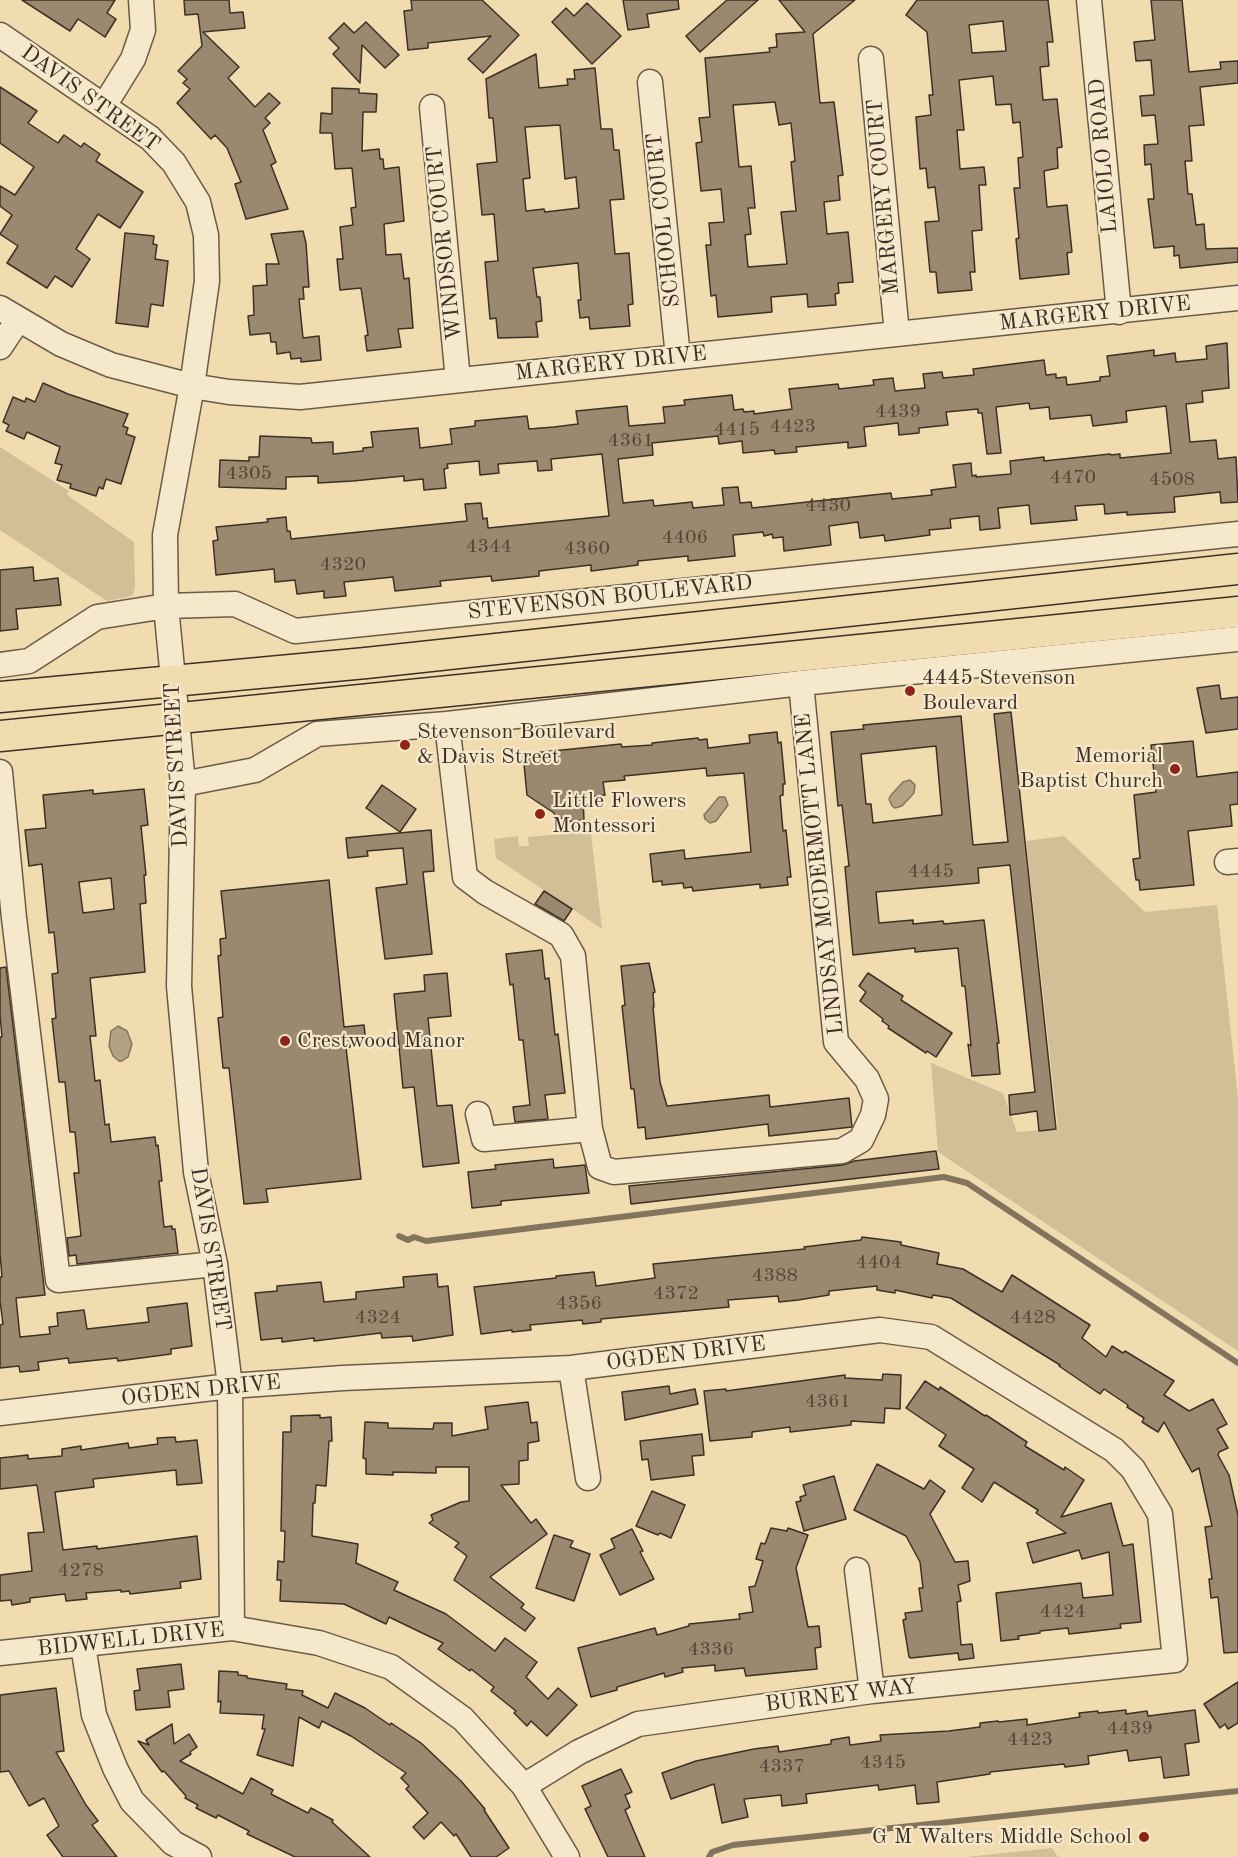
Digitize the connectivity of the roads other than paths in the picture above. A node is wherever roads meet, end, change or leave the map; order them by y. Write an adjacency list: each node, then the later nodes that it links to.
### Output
1 (141, 0): 6 (street)
2 (1089, 0): 9 (street, LAIOLO ROAD)
3 (0, 35): 6 (street, DAVIS STREET)
4 (871, 59): 11 (street, MARGERY COURT)
5 (650, 82): 13 (street, SCHOOL COURT)
6 (104, 106): 15 (street, DAVIS STREET)
7 (432, 106): 14 (street, WINDSOR COURT)
8 (1238, 298): 9 (street, MARGERY DRIVE)
9 (1119, 312): 11 (street, MARGERY DRIVE)
10 (9, 314): 12 (street); 15 (street, MARGERY DRIVE)
11 (897, 334): 13 (street, MARGERY DRIVE)
12 (0, 347)
13 (678, 357): 14 (street, MARGERY DRIVE)
14 (458, 380): 15 (street, MARGERY DRIVE)
15 (192, 386): 18 (street, DAVIS STREET)
16 (1238, 534): 18 (street, STEVENSON BOULEVARD)
17 (1238, 569): 22 (main road, STEVENSON BOULEVARD)
18 (166, 606): 21 (street, STEVENSON BOULEVARD); 22 (street, DAVIS STREET)
19 (1238, 612): 25 (main road)
20 (1238, 639): 23 (street)
21 (0, 664)
22 (174, 681): 24 (main road, STEVENSON BOULEVARD); 25 (street, DAVIS STREET)
23 (801, 683): 26 (street); 31 (street, LINDSAY MCDERMOTT LANE)
24 (0, 697)
25 (175, 718): 27 (main road); 29 (street, DAVIS STREET)
26 (447, 724): 29 (street); 31 (street, LINDSAY MCDERMOTT LANE)
27 (0, 736)
28 (0, 772): 32 (street)
29 (183, 784): 32 (street, DAVIS STREET)
30 (478, 1114): 31 (street)
31 (590, 1129)
32 (215, 1264): 34 (street, DAVIS STREET)
33 (572, 1368): 34 (street, OGDEN DRIVE); 36 (street); 41 (street, OGDEN DRIVE)
34 (230, 1386): 35 (street, OGDEN DRIVE); 38 (street, DAVIS STREET)
35 (0, 1413)
36 (588, 1478)
37 (856, 1570): 42 (street)
38 (232, 1628): 39 (street, BIDWELL DRIVE); 43 (street, BIDWELL DRIVE)
39 (83, 1645): 40 (street, BIDWELL DRIVE); 44 (street)
40 (0, 1653)
41 (1175, 1660): 42 (street, BURNEY WAY)
42 (872, 1691): 43 (street, BURNEY WAY)
43 (524, 1786): 45 (street, BIDWELL DRIVE)
44 (199, 1857)
45 (567, 1857)

